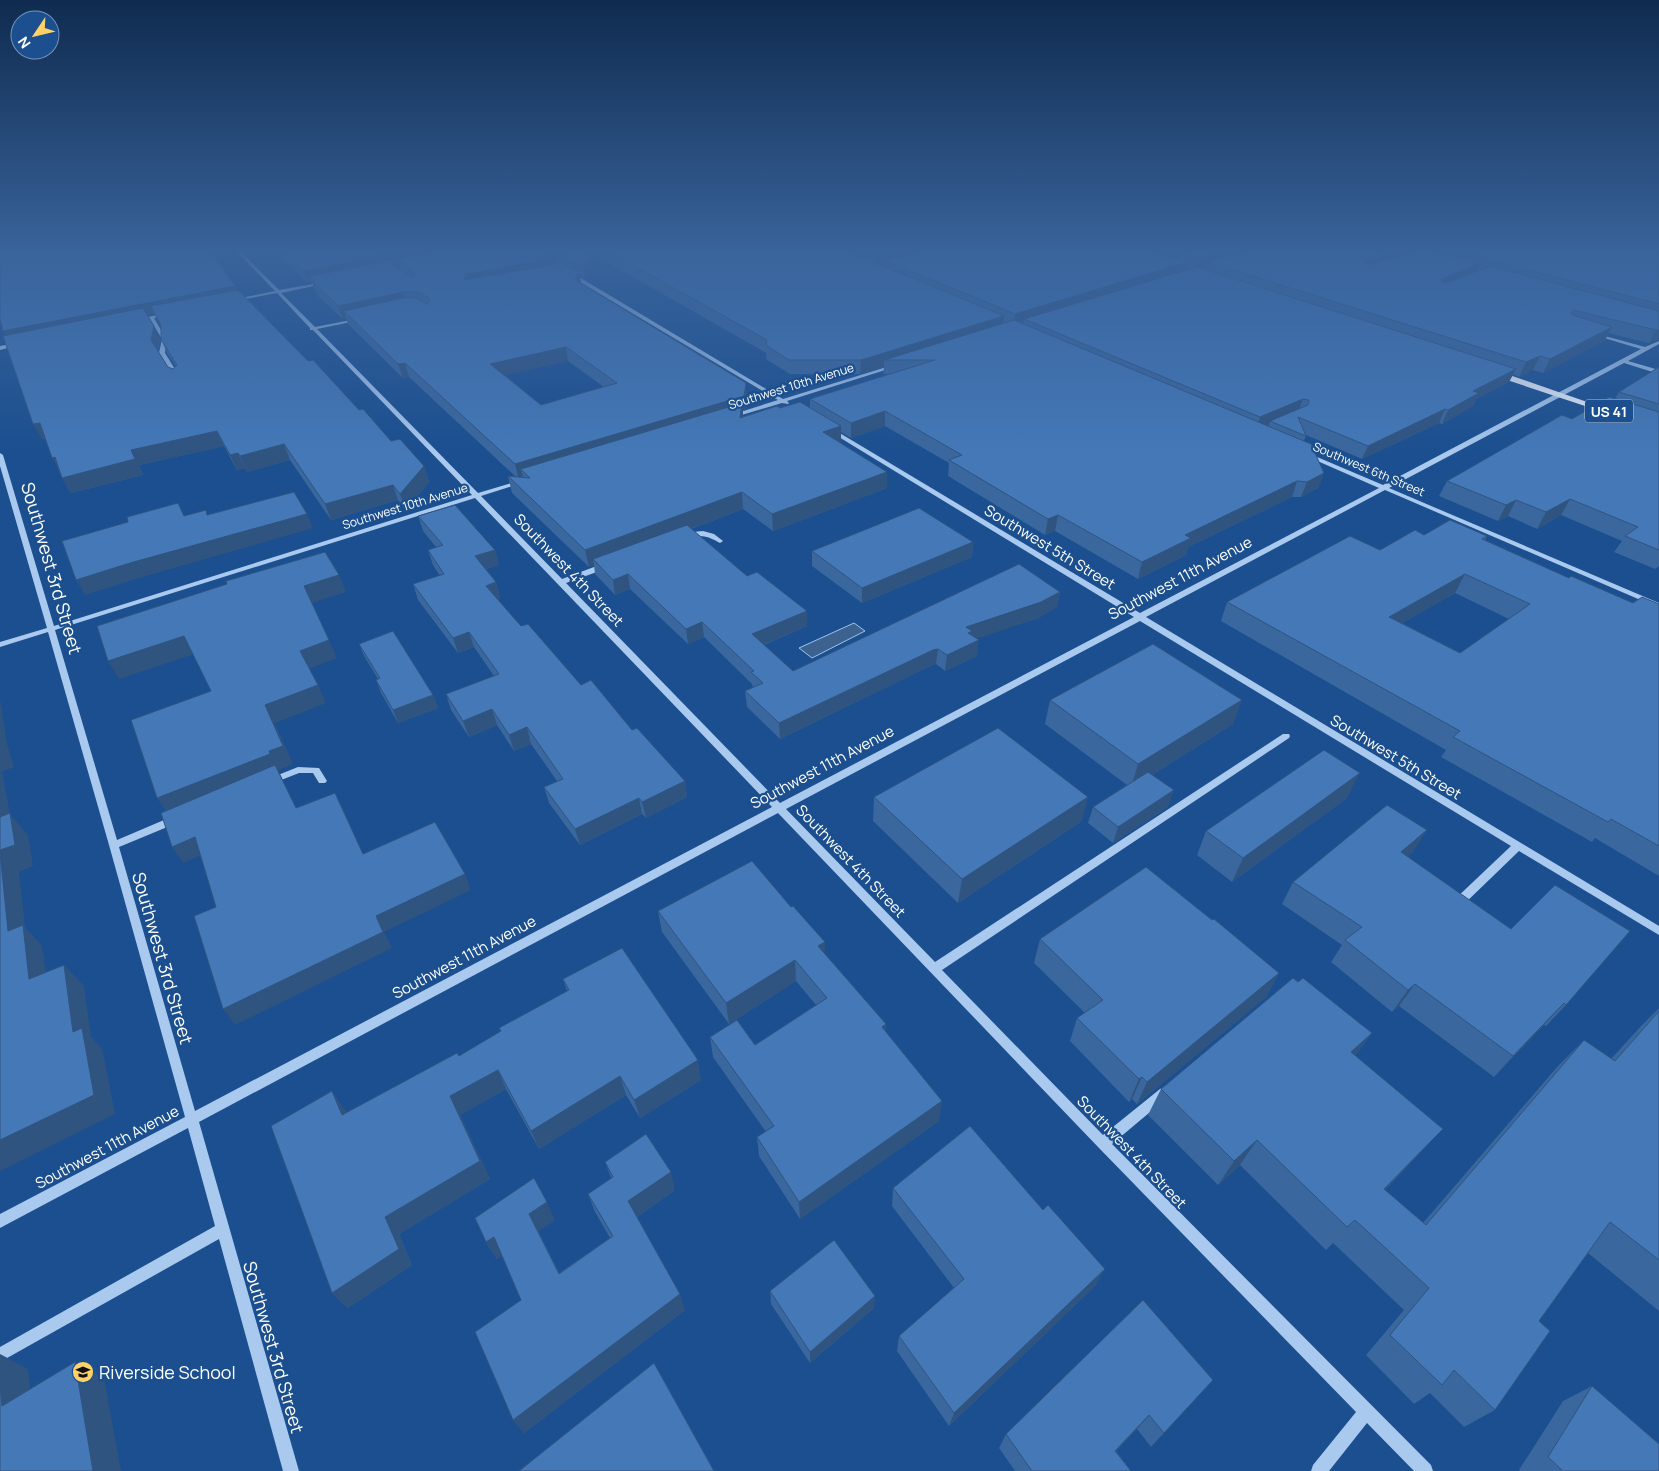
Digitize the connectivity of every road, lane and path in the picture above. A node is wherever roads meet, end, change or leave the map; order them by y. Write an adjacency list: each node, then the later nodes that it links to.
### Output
1 (151, 317): 17 (street)
2 (148, 318): 6 (street)
3 (302, 318): 7 (street, Southwest 4th Street)
4 (362, 318): 7 (street)
5 (644, 318): 19 (street)
6 (132, 321)
7 (312, 329): 28 (street, Southwest 4th Street)
8 (1586, 331): 12 (street)
9 (28, 342): 11 (street)
10 (1659, 342): 12 (street, Southwest 11th Avenue)
11 (0, 348)
12 (1646, 349): 13 (street, Southwest 11th Avenue)
13 (1623, 361): 16 (street); 18 (street, Southwest 11th Avenue)
14 (905, 363): 19 (street, Southwest 10th Avenue)
15 (1484, 369): 18 (main road, US 41)
16 (1659, 372)
17 (179, 380)
18 (1559, 394): 21 (main road, US 41); 27 (street, Southwest 11th Avenue)
19 (783, 401): 20 (street); 22 (street, Southwest 10th Avenue)
20 (796, 409)
21 (1614, 412)
22 (721, 420)
23 (822, 425): 34 (street, Southwest 5th Street)
24 (1303, 453): 27 (street, Southwest 6th Street)
25 (0, 455): 35 (street, Southwest 3rd Street)
26 (526, 480): 28 (street, Southwest 10th Avenue)
27 (1384, 488): 33 (street, Southwest 6th Street); 34 (street, Southwest 11th Avenue)
28 (476, 496): 32 (street, Southwest 4th Street); 35 (street, Southwest 10th Avenue)
29 (679, 539): 30 (street)
30 (720, 541)
31 (615, 562): 32 (street)
32 (561, 582): 40 (street, Southwest 4th Street)
33 (1659, 606)
34 (1138, 617): 40 (street, Southwest 11th Avenue); 43 (street, Southwest 5th Street)
35 (51, 629): 36 (street, Southwest 10th Avenue); 42 (street, Southwest 3rd Street)
36 (0, 644)
37 (1286, 736): 46 (street)
38 (322, 781): 39 (street)
39 (262, 785)
40 (778, 808): 46 (street, Southwest 4th Street); 48 (street, Southwest 11th Avenue)
41 (181, 817): 42 (street)
42 (114, 845): 48 (street, Southwest 3rd Street)
43 (1518, 846): 44 (street); 45 (street, Southwest 5th Street)
44 (1453, 907)
45 (1659, 931)
46 (934, 969): 49 (street, Southwest 4th Street)
47 (1173, 1085): 49 (street)
48 (190, 1120): 50 (street, Southwest 11th Avenue); 51 (street, Southwest 3rd Street)
49 (1103, 1144): 53 (street, Southwest 4th Street)
50 (0, 1221)
51 (222, 1229): 52 (street); 54 (street, Southwest 3rd Street)
52 (0, 1355)
53 (1366, 1411): 55 (street); 56 (street, Southwest 4th Street)
54 (291, 1471)
55 (1319, 1471)
56 (1425, 1471)

